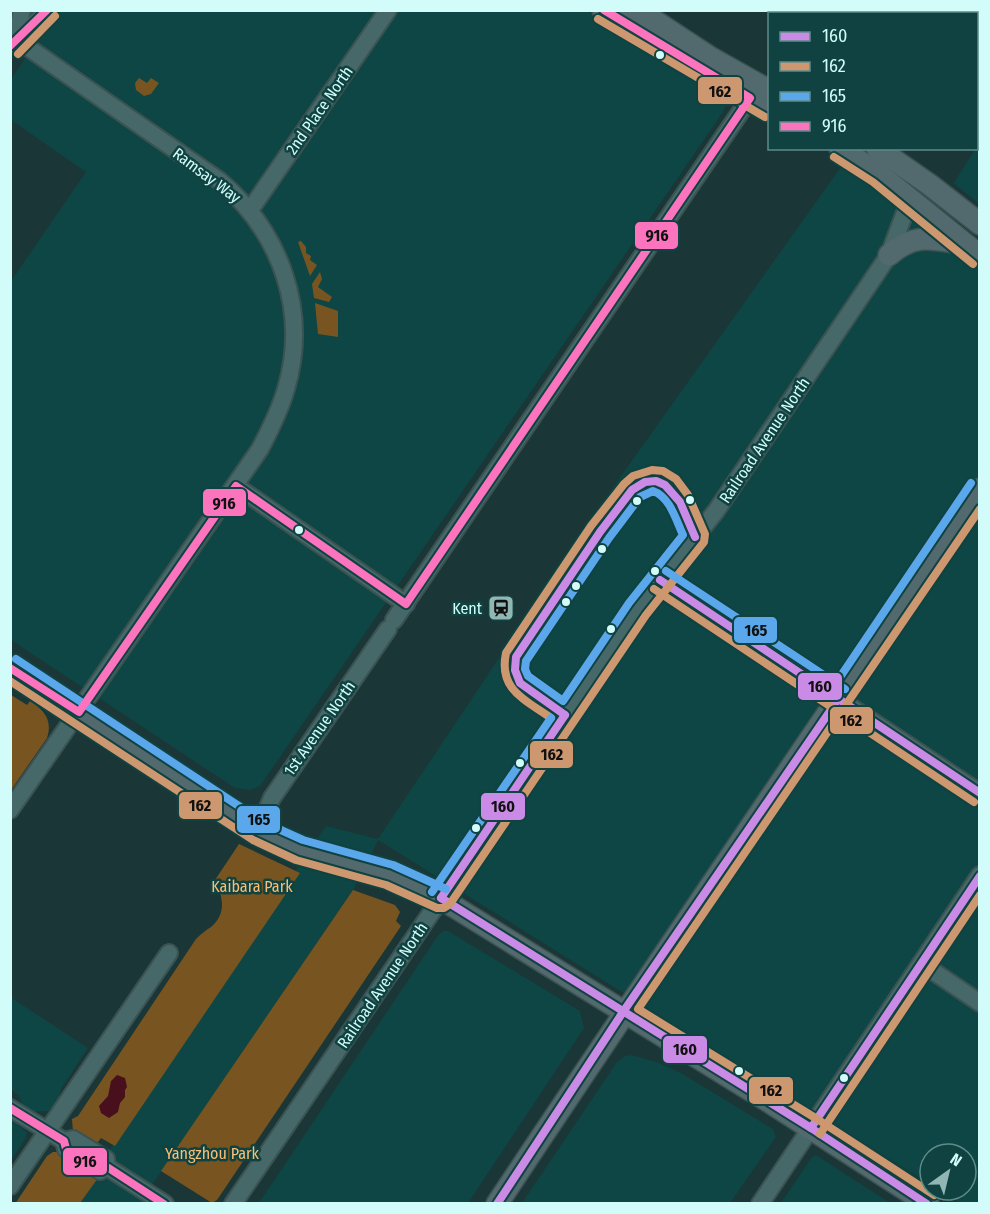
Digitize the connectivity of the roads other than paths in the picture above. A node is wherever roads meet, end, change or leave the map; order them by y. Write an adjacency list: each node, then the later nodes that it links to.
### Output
1 (22, 10): 6 (street)
2 (47, 10): 6 (street)
3 (388, 10): 13 (street, 2nd Place North)
4 (603, 10): 8 (main road)
5 (638, 10): 7 (main road)
6 (13, 43): 13 (street, Ramsay Way)
7 (768, 90)
8 (750, 98): 9 (main road); 20 (street, 1st Avenue North)
9 (768, 107)
10 (880, 150): 14 (main road)
11 (846, 152): 12 (main road)
12 (914, 202): 15 (main road); 16 (street, Railroad Avenue North)
13 (250, 210): 17 (street, Ramsay Way)
14 (980, 224)
15 (973, 250): 16 (main road)
16 (889, 255): 19 (street, Railroad Avenue North)
17 (236, 486): 20 (street); 23 (street, Ramsay Way)
18 (980, 489): 22 (main road)
19 (660, 580): 22 (street); 28 (street, Railroad Avenue North)
20 (406, 603): 26 (street, 1st Avenue North)
21 (10, 668): 23 (main road)
22 (839, 698): 24 (street); 32 (main road)
23 (79, 712): 25 (street, Ramsay Way); 26 (main road)
24 (980, 792)
25 (10, 810)
26 (258, 831): 28 (main road)
27 (980, 875): 30 (street)
28 (441, 898): 32 (main road); 38 (street, Railroad Avenue North)
29 (169, 953): 35 (street)
30 (921, 963): 31 (street); 34 (street)
31 (980, 1003)
32 (623, 1012): 34 (main road); 39 (main road)
33 (10, 1108): 35 (street)
34 (811, 1128): 40 (street); 41 (main road)
35 (50, 1130): 36 (street); 37 (street)
36 (10, 1186)
37 (165, 1203)
38 (233, 1203)
39 (496, 1203)
40 (760, 1203)
41 (928, 1203)

